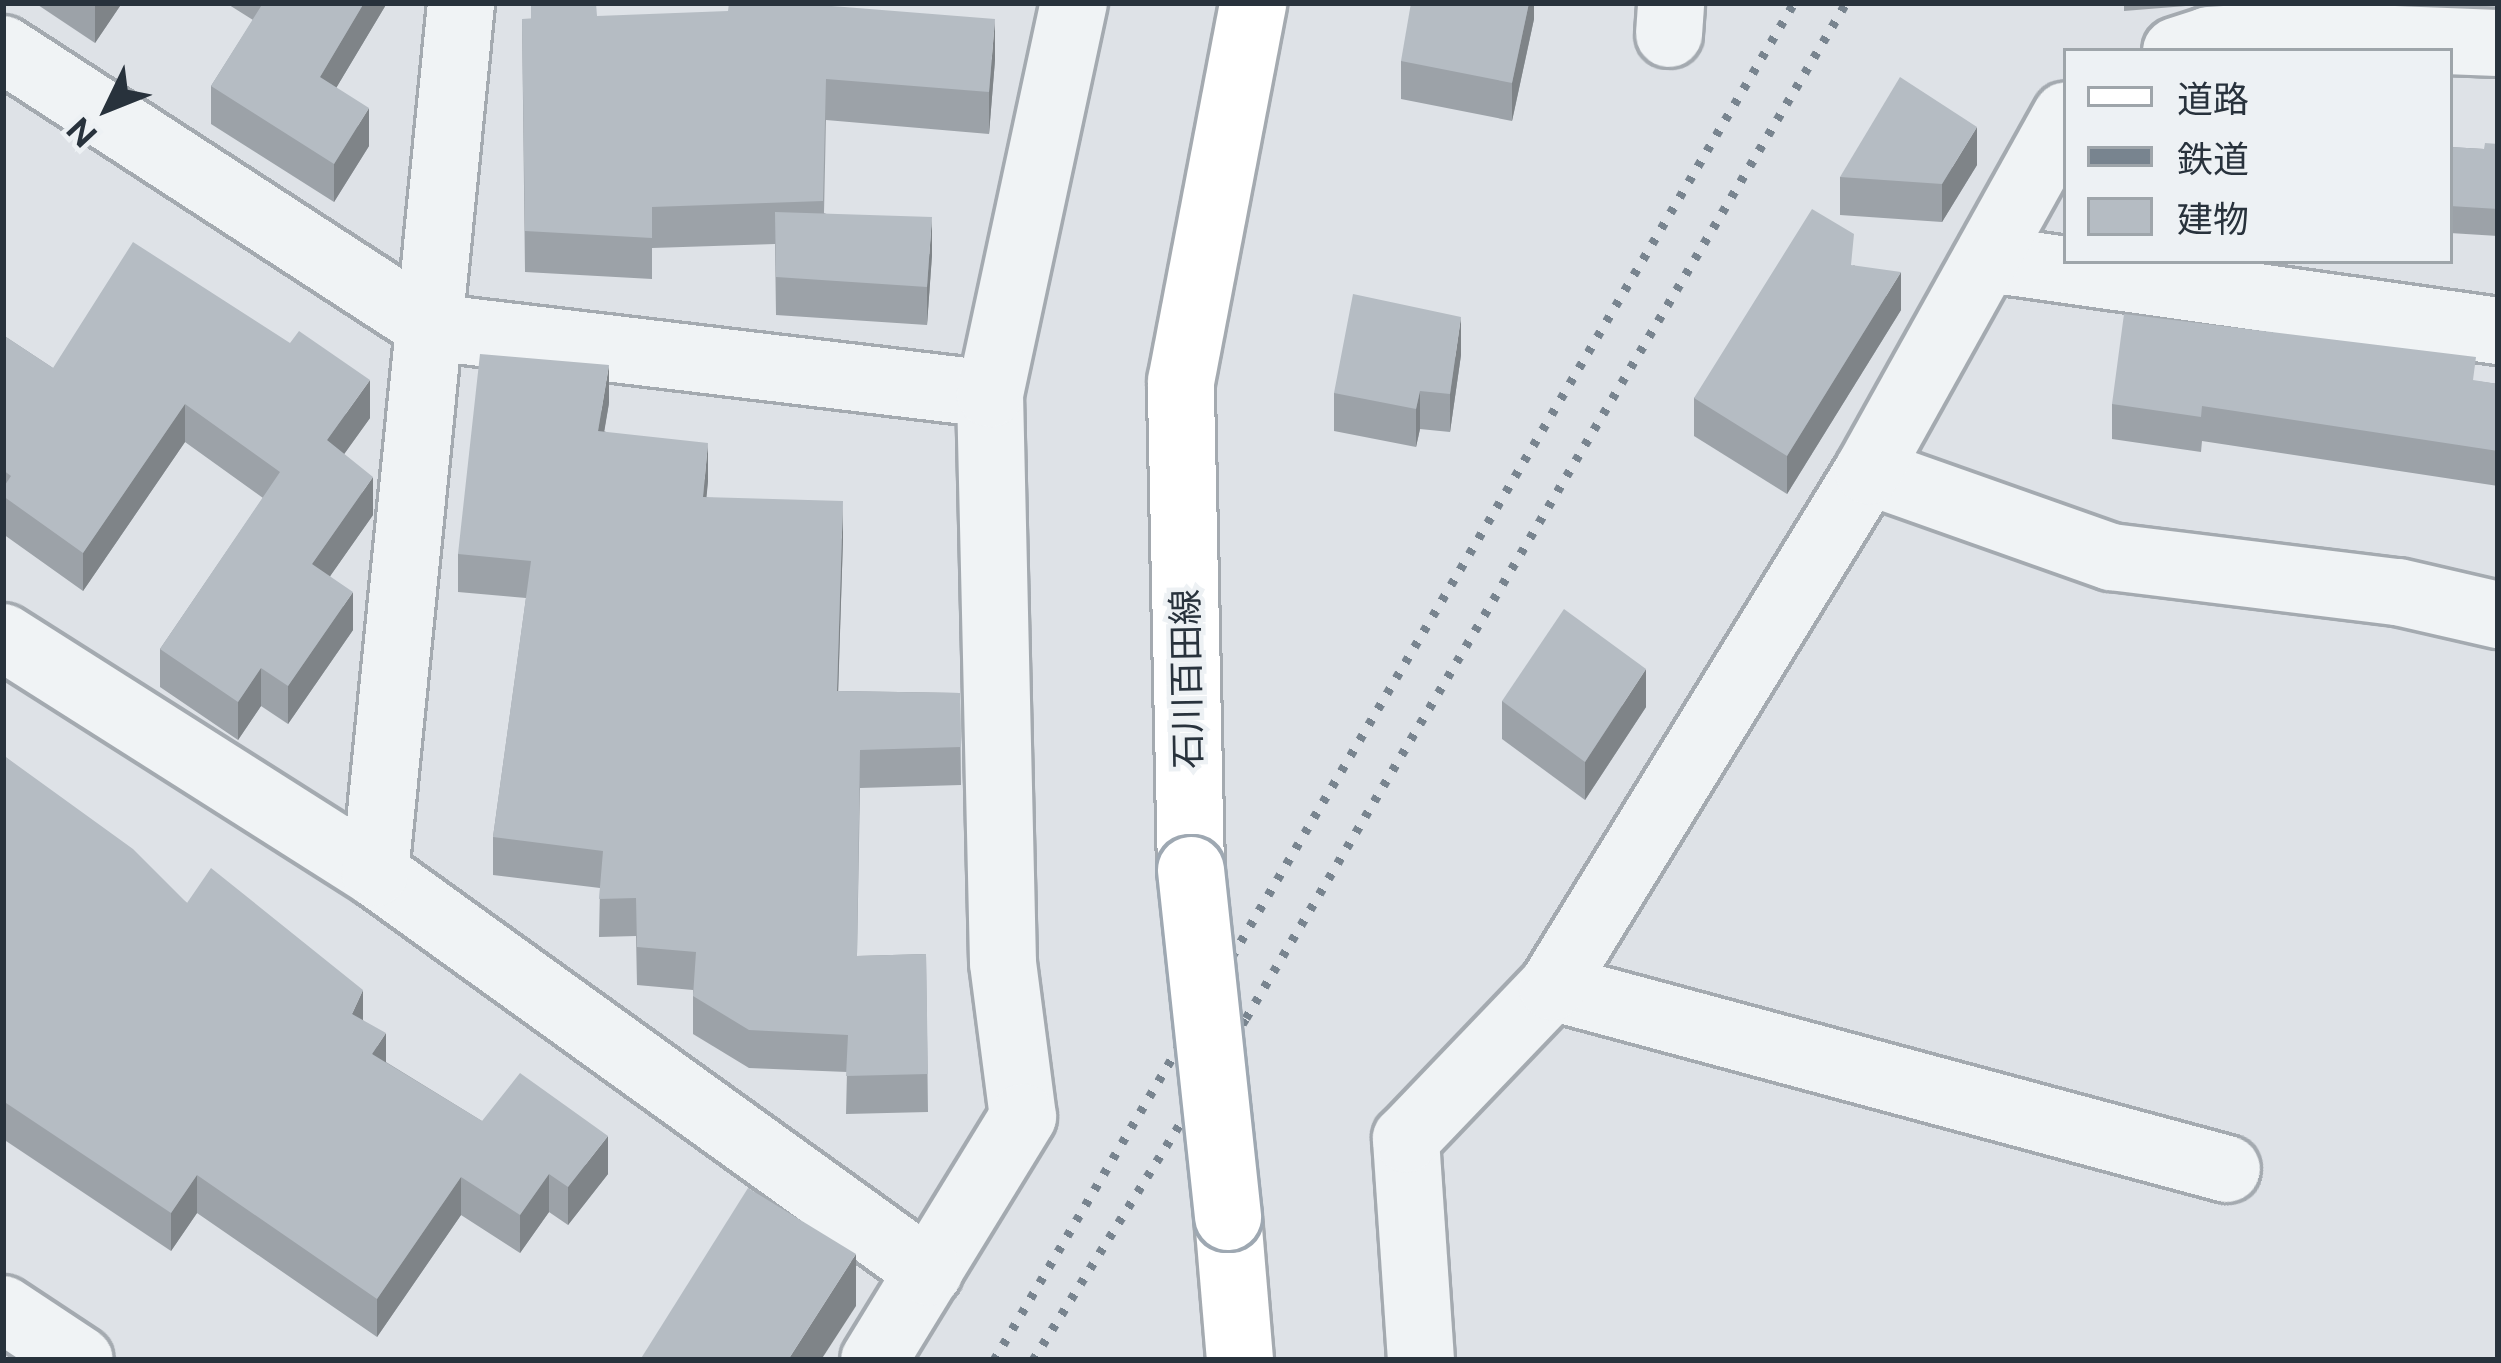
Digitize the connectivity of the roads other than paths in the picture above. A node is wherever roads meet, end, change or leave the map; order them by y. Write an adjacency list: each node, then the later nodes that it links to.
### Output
1 (461, 3): 9 (street)
2 (1074, 3): 11 (street)
3 (1253, 3): 22 (main road, 石川百田線, bridge)
4 (2498, 43): 5 (street)
5 (2185, 48)
6 (3, 50): 9 (street)
7 (2063, 122): 8 (street)
8 (1989, 259): 10 (street); 12 (street)
9 (431, 327): 11 (street); 15 (street)
10 (2498, 331)
11 (990, 394): 18 (street)
12 (1868, 471): 13 (street); 16 (street)
13 (2498, 615)
14 (3, 637): 15 (street)
15 (375, 873): 18 (street)
16 (1552, 987): 17 (street); 23 (street)
17 (2228, 1169)
18 (929, 1272): 21 (street)
19 (3, 1309): 20 (street)
20 (80, 1360)
21 (874, 1360)
22 (1240, 1360)
23 (1420, 1360)

